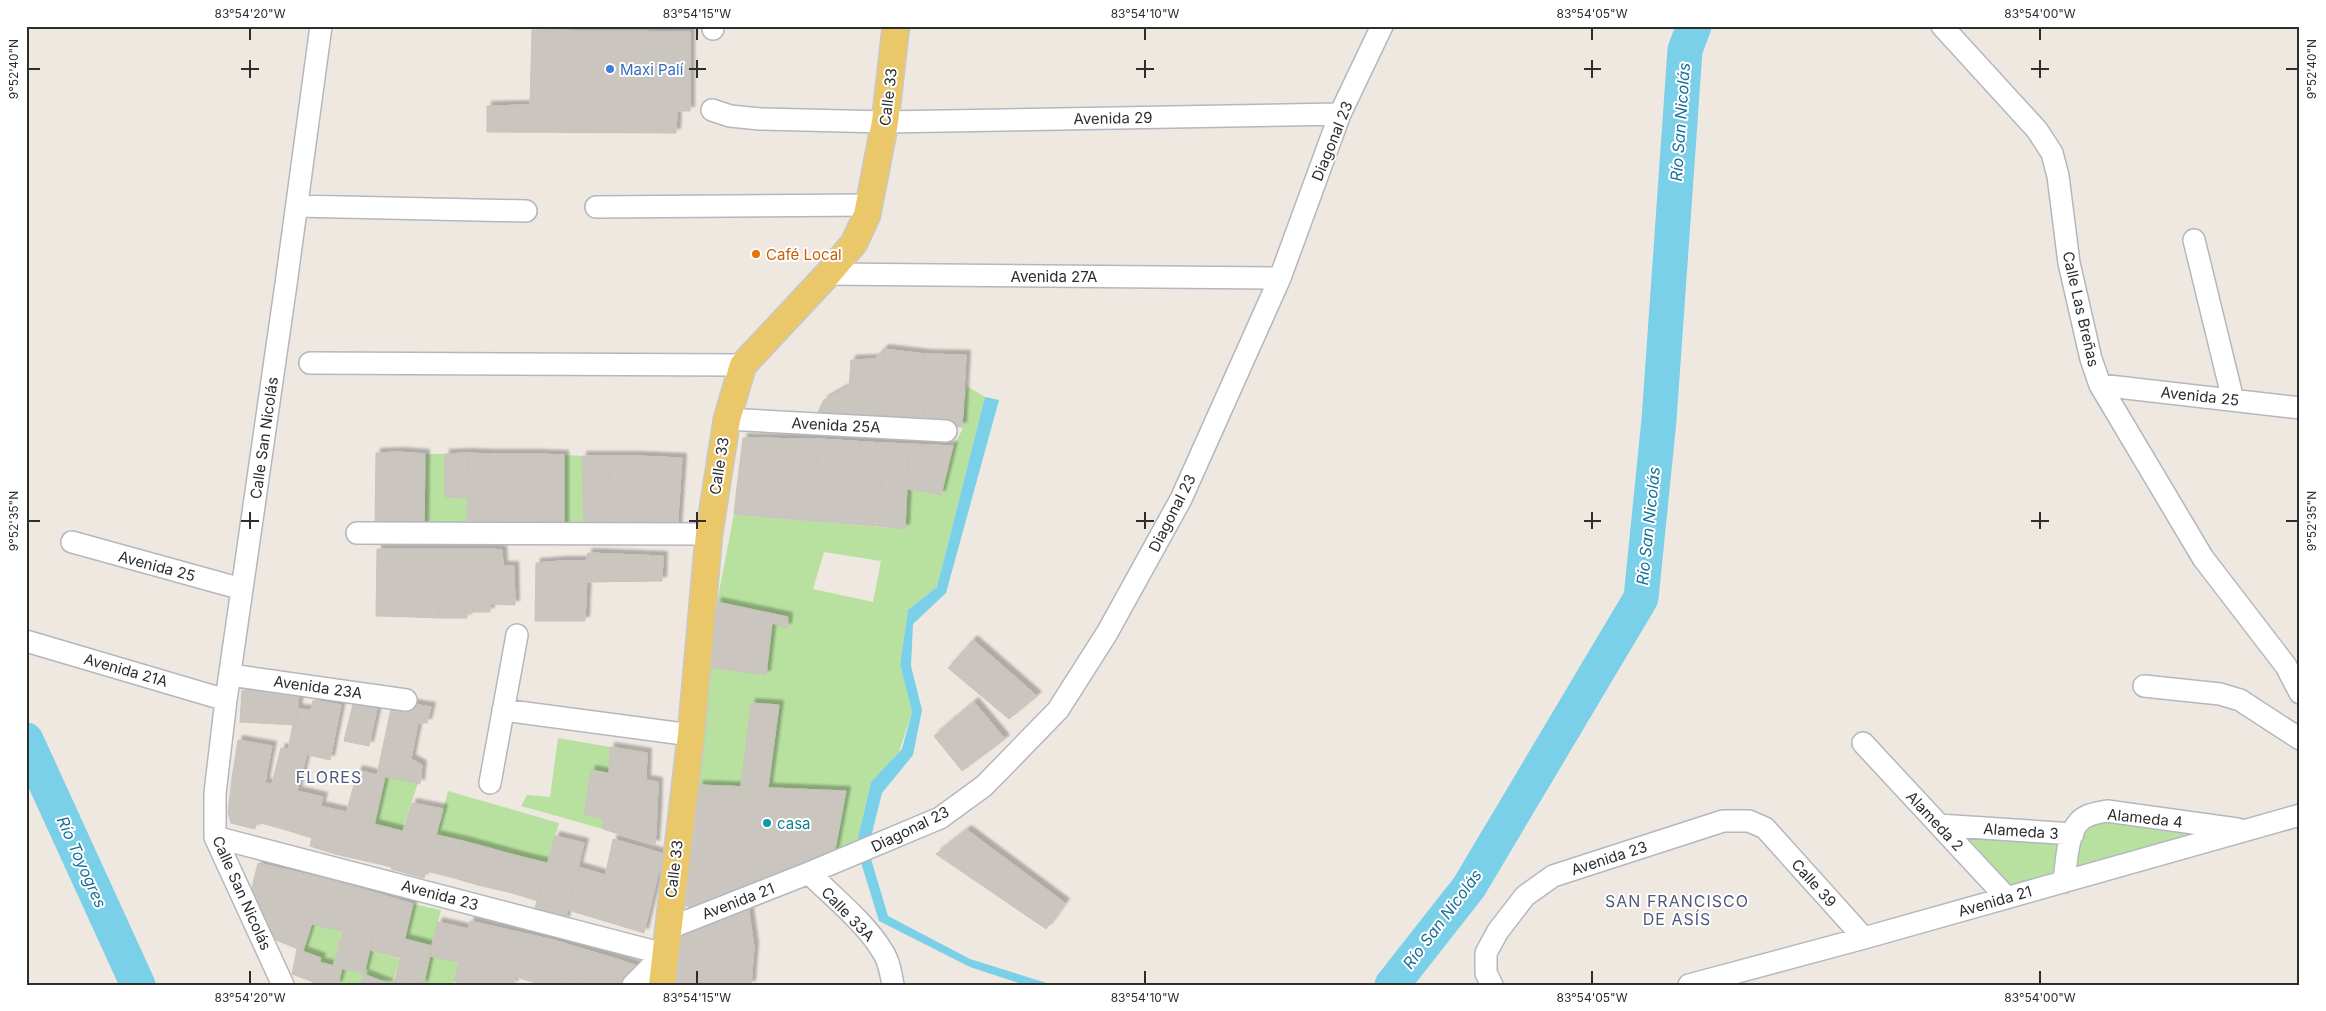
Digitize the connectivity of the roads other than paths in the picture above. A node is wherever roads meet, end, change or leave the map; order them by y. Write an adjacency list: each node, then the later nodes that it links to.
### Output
1 (321, 26): 9 (street, Calle San Nicolás)
2 (896, 26): 7 (main road, Calle 33)
3 (1382, 26): 6 (street, Diagonal 23)
4 (1942, 26): 17 (street, Calle Las Breñas)
5 (712, 110): 7 (street, Avenida 29)
6 (1340, 114): 7 (street, Avenida 29); 14 (street, Diagonal 23)
7 (886, 122): 8 (main road, Calle 33)
8 (869, 205): 10 (street); 13 (main road, Calle 33)
9 (297, 206): 11 (street); 25 (street, Calle San Nicolás)
10 (596, 207)
11 (526, 212)
12 (2194, 240): 18 (street)
13 (828, 274): 14 (street, Avenida 27A); 16 (main road, Calle 33)
14 (1280, 278): 44 (street, Diagonal 23)
15 (310, 363): 16 (street)
16 (743, 365): 20 (main road, Calle 33)
17 (2100, 385): 18 (street, Avenida 25); 30 (street, Calle Las Breñas)
18 (2233, 400): 19 (street, Avenida 25)
19 (2300, 408)
20 (727, 420): 21 (street, Avenida 25A); 23 (main road, Calle 33)
21 (946, 430)
22 (357, 533): 23 (street)
23 (709, 534): 34 (main road, Calle 33)
24 (72, 542): 25 (street, Avenida 25)
25 (242, 589): 28 (street, Calle San Nicolás)
26 (517, 635): 33 (street)
27 (26, 641): 31 (street, Avenida 21A)
28 (230, 675): 31 (street, Calle San Nicolás); 32 (street, Avenida 23A)
29 (2144, 686): 35 (street)
30 (2300, 693)
31 (226, 700): 43 (street, Calle San Nicolás)
32 (406, 700)
33 (503, 710): 34 (street); 37 (street)
34 (692, 735): 48 (main road, Calle 33)
35 (2300, 739)
36 (1863, 744): 39 (street, Alameda 2)
37 (490, 783)
38 (2300, 815): 41 (street, Avenida 21)
39 (1938, 825): 42 (street, Alameda 3); 46 (street, Alameda 2)
40 (1764, 828): 47 (street, Calle 39); 53 (street, Avenida 23)
41 (2245, 830): 42 (street, Alameda 4); 45 (street, Avenida 21)
42 (2073, 834): 45 (street, Alameda 4)
43 (215, 837): 48 (street, Avenida 23); 49 (street, Calle San Nicolás)
44 (809, 874): 48 (street, Avenida 21); 52 (street, Calle 33A)
45 (2064, 882): 46 (street, Avenida 21)
46 (2006, 898): 47 (street, Avenida 21)
47 (1864, 938): 54 (street, Avenida 21)
48 (666, 942): 50 (street); 51 (main road, Calle 33)
49 (283, 985)
50 (633, 985)
51 (662, 985)
52 (893, 985)
53 (1492, 985)
54 (1688, 985)

